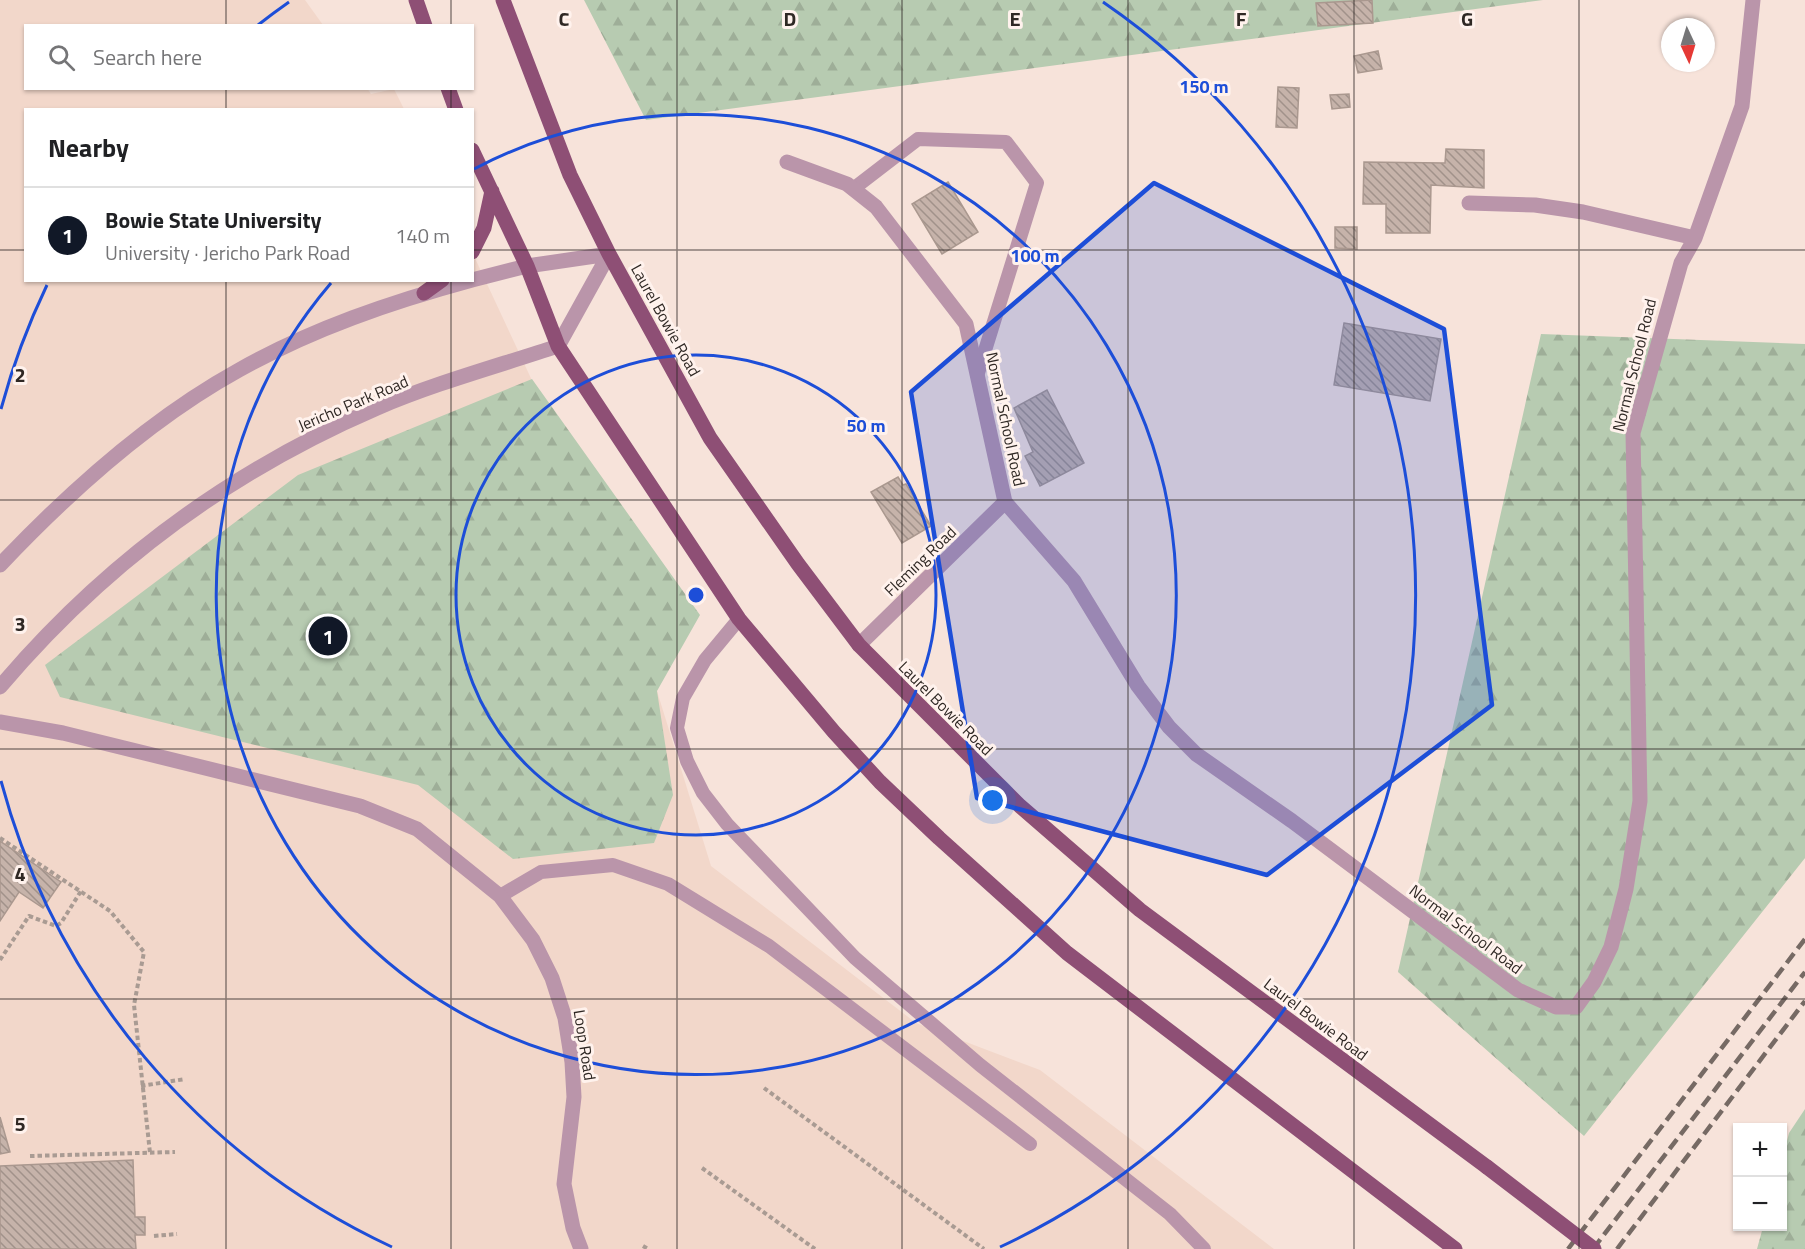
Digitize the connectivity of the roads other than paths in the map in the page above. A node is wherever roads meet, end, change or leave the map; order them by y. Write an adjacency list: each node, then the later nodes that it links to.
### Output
1 (416, 0): 4 (main road)
2 (503, 0): 14 (main road, Laurel Bowie Road)
3 (1753, 0): 12 (street, Normal School Road)
4 (424, 24)
5 (449, 90): 6 (main road)
6 (455, 108)
7 (474, 154): 10 (main road)
8 (787, 162): 9 (street, Normal School Road)
9 (854, 189): 21 (street, Normal School Road); 21 (lane)
10 (492, 190): 13 (main road); 15 (main road)
11 (1469, 203): 12 (street)
12 (1695, 238): 22 (street, Normal School Road)
13 (474, 248)
14 (609, 254): 15 (street); 20 (street); 25 (main road, Laurel Bowie Road)
15 (527, 266): 16 (street); 20 (main road)
16 (474, 279)
17 (439, 282): 19 (main road)
18 (465, 282): 19 (street)
19 (424, 293): 23 (street)
20 (558, 346): 24 (main road); 26 (street, Jericho Park Road)
21 (978, 373): 22 (street, Normal School Road)
22 (1005, 502): 25 (street, Fleming Road)
23 (0, 564)
24 (739, 620): 31 (lane); 32 (main road)
25 (859, 645): 33 (main road, Laurel Bowie Road, bridge)
26 (0, 687)
27 (0, 722): 28 (street)
28 (500, 896): 29 (lane); 30 (street, Loop Road)
29 (1030, 1144)
30 (581, 1249)
31 (1204, 1249)
32 (1455, 1249)
33 (1594, 1249)

